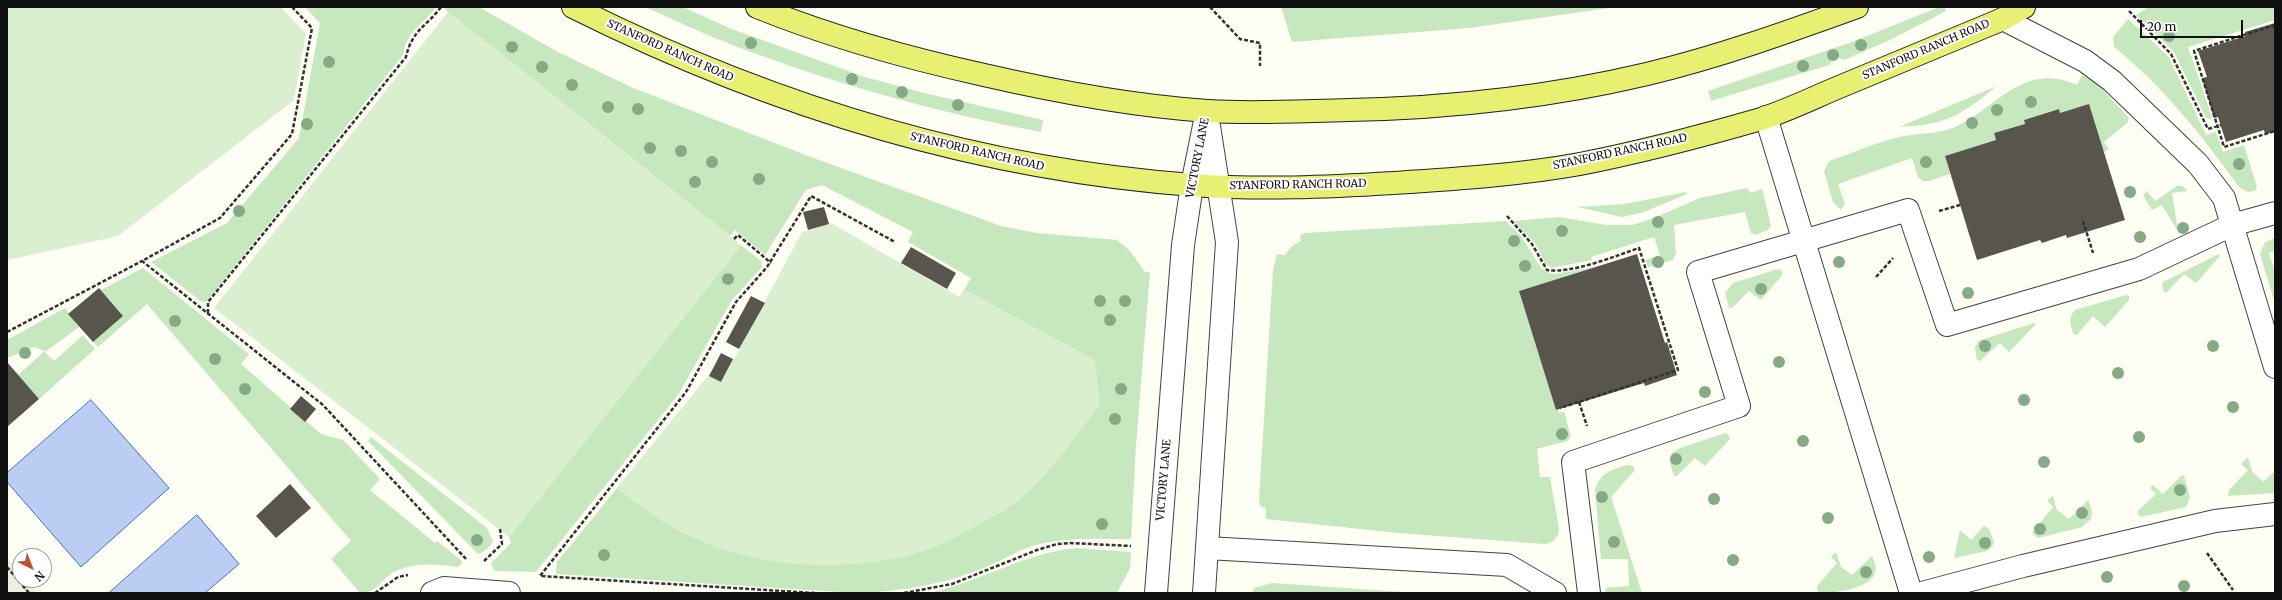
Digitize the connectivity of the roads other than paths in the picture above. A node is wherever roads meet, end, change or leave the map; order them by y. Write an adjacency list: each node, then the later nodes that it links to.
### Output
1 (573, 7): 8 (main road, STANFORD RANCH ROAD)
2 (757, 7): 6 (main road)
3 (1857, 7): 6 (main road)
4 (2024, 7): 5 (main road, STANFORD RANCH ROAD)
5 (2003, 18): 7 (main road, STANFORD RANCH ROAD); 11 (street)
6 (1207, 111): 8 (street, VICTORY LANE); 9 (street, VICTORY LANE)
7 (1766, 117): 9 (main road, STANFORD RANCH ROAD); 12 (street)
8 (1192, 185): 9 (main road, STANFORD RANCH ROAD); 16 (street, VICTORY LANE)
9 (1218, 186): 15 (street, VICTORY LANE)
10 (2275, 213): 11 (street)
11 (2232, 226): 12 (street); 13 (street)
12 (1804, 241): 21 (street); 22 (street)
13 (2275, 367)
14 (2275, 514): 23 (street)
15 (1207, 548): 19 (street, VICTORY LANE); 20 (street)
16 (1155, 592)
17 (432, 593): 18 (street)
18 (509, 593)
19 (1204, 593)
20 (1555, 593)
21 (1589, 593)
22 (1911, 593)
23 (1922, 593)

